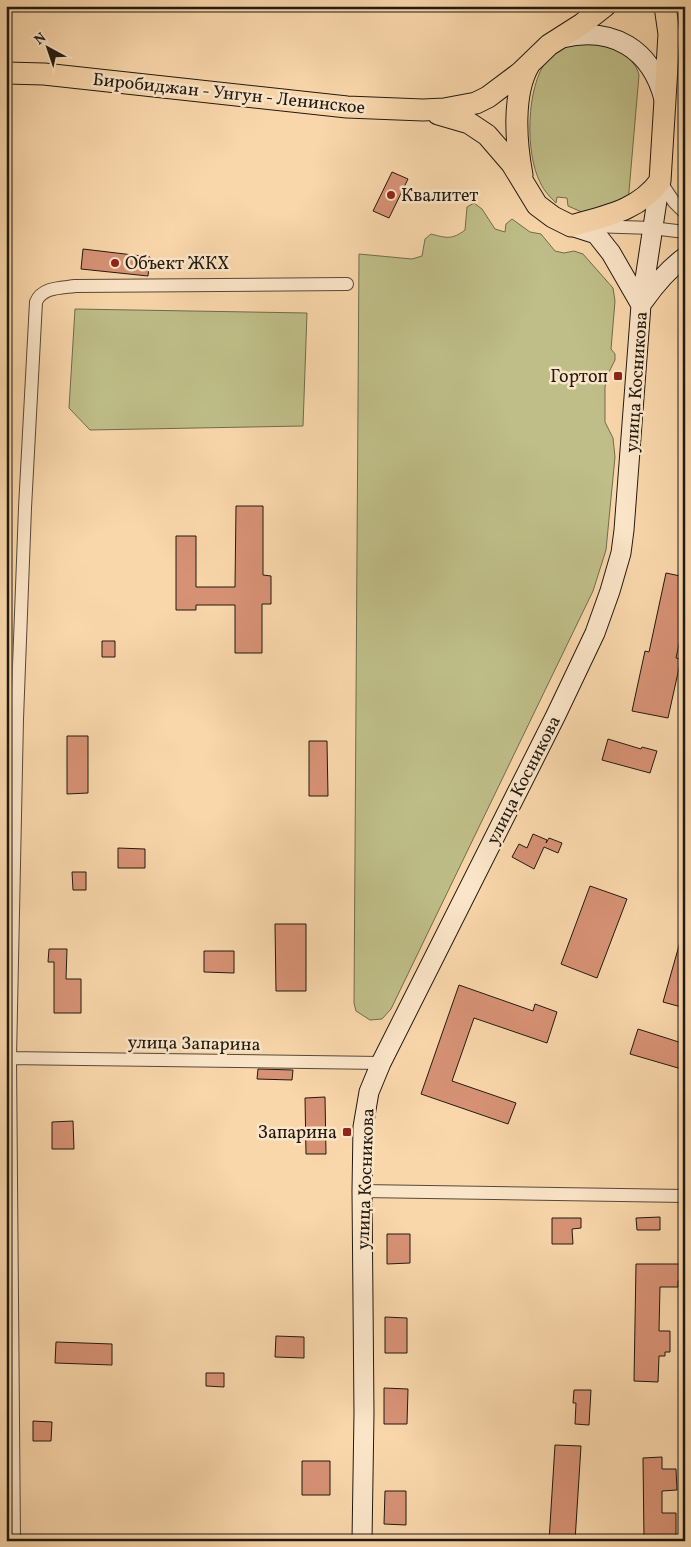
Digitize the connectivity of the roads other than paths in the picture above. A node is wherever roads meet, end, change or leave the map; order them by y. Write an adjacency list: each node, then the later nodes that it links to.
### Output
1 (606, 6): 3 (main road)
2 (666, 6): 6 (main road, улица Косникова)
3 (557, 40): 4 (main road); 6 (street)
4 (532, 61): 7 (main road); 8 (main road)
5 (6, 73): 7 (main road, Биробиджан - Унгун - Ленинское)
6 (665, 103): 9 (main road, улица Косникова)
7 (423, 110): 8 (main road)
8 (523, 181): 11 (main road)
9 (660, 181): 10 (street); 11 (main road); 12 (street, улица Косникова)
10 (685, 213)
11 (571, 226): 12 (street); 16 (street)
12 (652, 228): 13 (street); 16 (street, улица Косникова)
13 (685, 232)
14 (685, 257): 16 (street)
15 (347, 284): 17 (street)
16 (641, 305): 18 (street, улица Косникова)
17 (8, 1058): 18 (street, улица Запарина); 21 (street)
18 (381, 1063): 19 (street, улица Косникова)
19 (362, 1192): 20 (street); 22 (street, улица Косникова)
20 (685, 1196)
21 (14, 1541)
22 (362, 1541)

